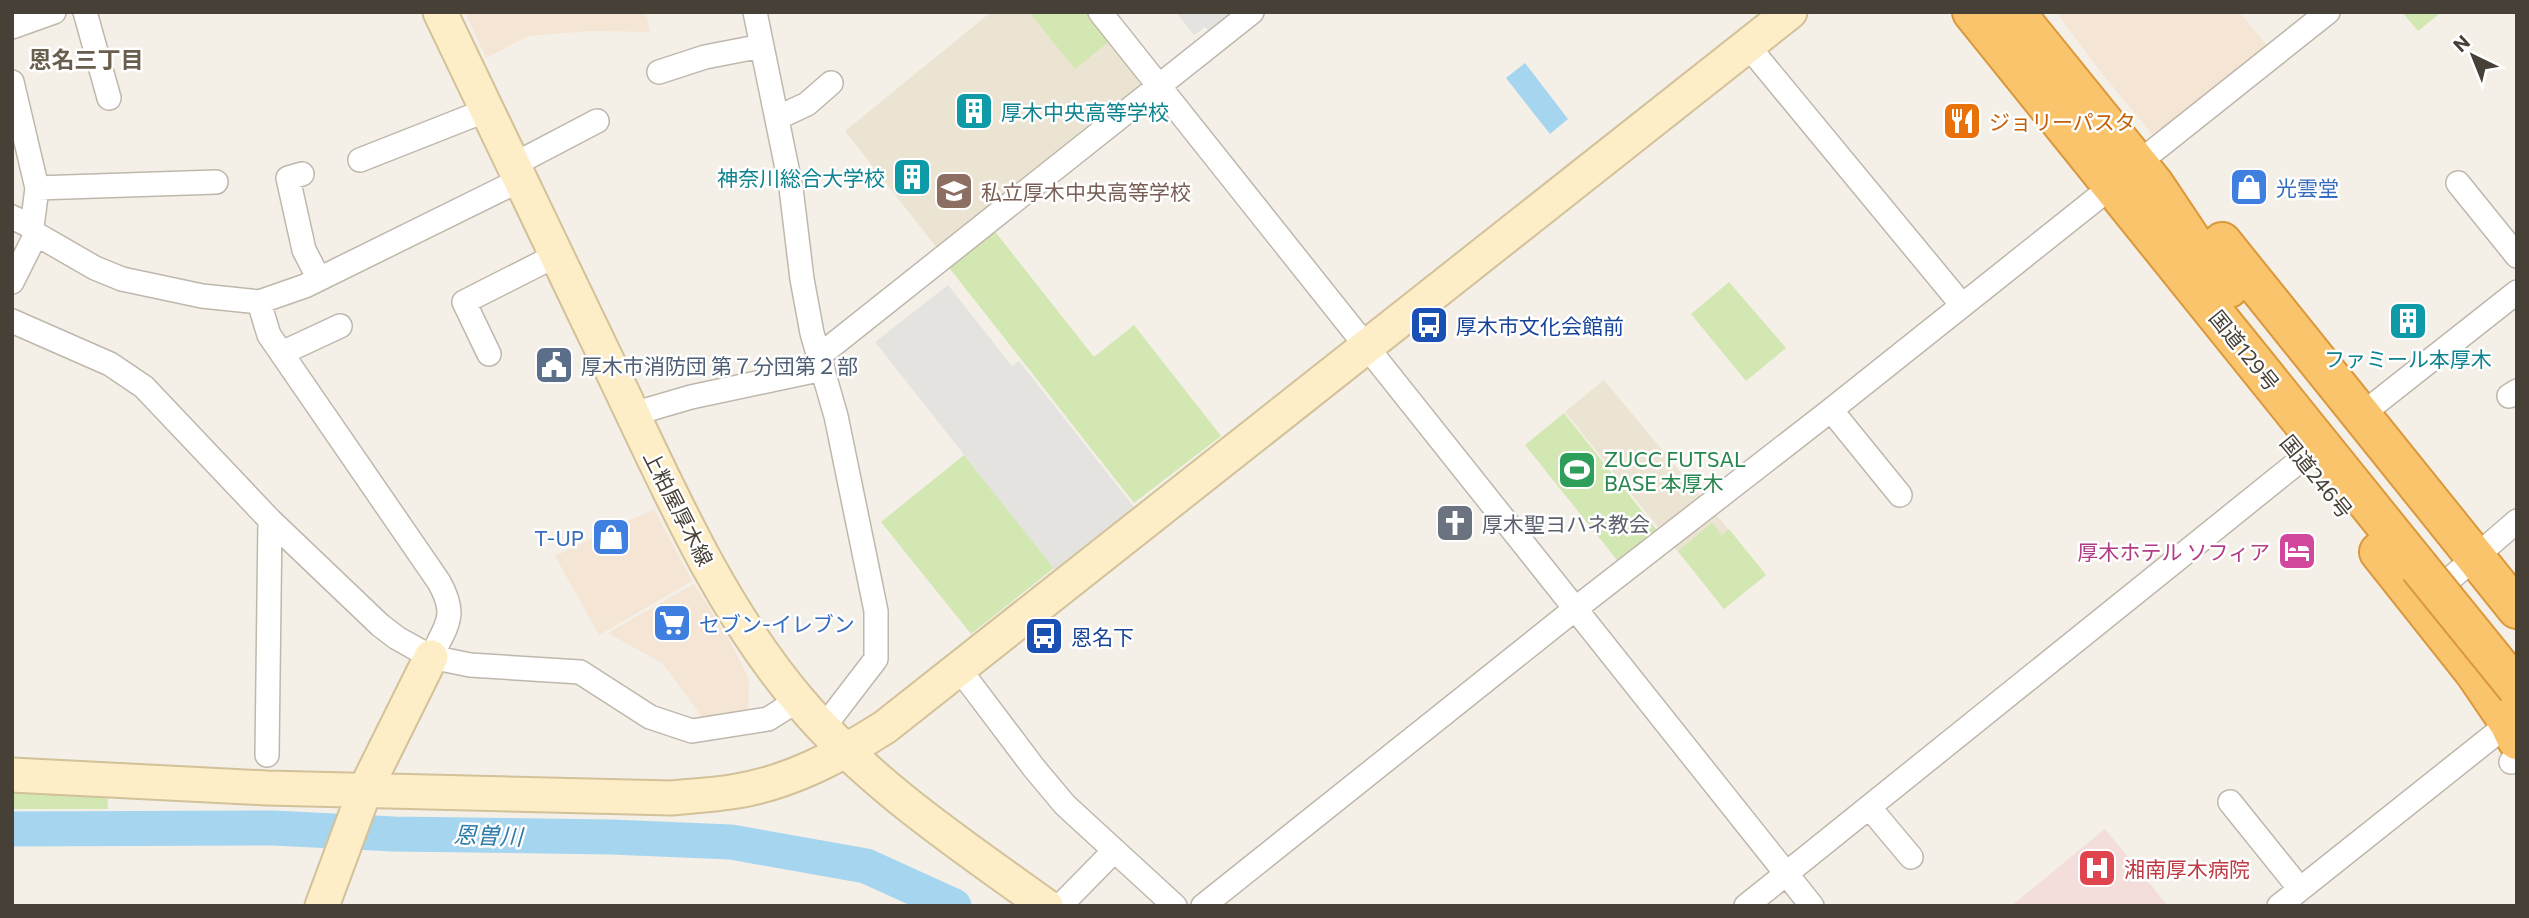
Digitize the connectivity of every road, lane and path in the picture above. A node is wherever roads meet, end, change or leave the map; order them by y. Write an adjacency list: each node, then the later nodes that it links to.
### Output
1 (54, 12): 11 (street)
2 (85, 12): 18 (street)
3 (440, 12): 19 (street, 上粕屋厚木線)
4 (755, 12): 12 (street)
5 (1100, 12): 17 (street)
6 (1252, 12): 17 (street)
7 (1790, 12): 13 (street)
8 (1972, 12): 26 (highway, 国道129号)
9 (2015, 12): 26 (highway, 国道129号)
10 (2328, 12): 26 (street)
11 (12, 27)
12 (762, 46): 14 (street); 20 (street)
13 (1748, 46): 36 (street); 39 (street)
14 (659, 72)
15 (12, 82): 27 (street)
16 (831, 83): 20 (street)
17 (1160, 85): 39 (street); 42 (street)
18 (109, 98)
19 (487, 110): 22 (street); 23 (street, 上粕屋厚木線)
20 (777, 118): 42 (street)
21 (590, 127): 23 (street)
22 (360, 160)
23 (516, 172): 30 (street, 上粕屋厚木線); 32 (street)
24 (208, 178): 27 (street)
25 (287, 178): 32 (street)
26 (2132, 186): 36 (street); 45 (highway); 46 (highway, 国道246号); 50 (highway, 国道129号)
27 (37, 188): 29 (street)
28 (2462, 196): 31 (street)
29 (27, 226): 33 (street); 35 (street)
30 (557, 255): 41 (street); 44 (street, 上粕屋厚木線)
31 (2517, 256)
32 (319, 279): 35 (street)
33 (12, 282)
34 (2517, 292): 45 (street)
35 (259, 302): 40 (street)
36 (1962, 305): 43 (street)
37 (12, 321): 48 (street)
38 (340, 326): 40 (street)
39 (1366, 348): 52 (street); 56 (street)
40 (282, 354): 55 (street)
41 (491, 354)
42 (821, 362): 44 (street); 58 (street)
43 (1831, 410): 47 (street); 52 (street)
44 (633, 414): 57 (street, 上粕屋厚木線)
45 (2361, 415): 50 (highway)
46 (2303, 458): 51 (highway, 国道246号); 65 (street)
47 (1900, 495)
48 (270, 520): 55 (street); 61 (street)
49 (2517, 521): 50 (street)
50 (2444, 559): 51 (street); 53 (highway); 54 (highway, 国道129号); 59 (highway, 国道129号, bridge)
51 (2421, 605): 59 (highway, 国道246号)
52 (1575, 609): 68 (street); 74 (street)
53 (2517, 609)
54 (2517, 649)
55 (431, 657): 57 (street); 63 (street)
56 (960, 670): 60 (street); 66 (street)
57 (797, 700): 58 (street, 上粕屋厚木線)
58 (823, 728): 60 (street, 上粕屋厚木線)
59 (2514, 735): 69 (street)
60 (847, 751): 63 (street); 71 (street, 上粕屋厚木線)
61 (267, 755)
62 (12, 775): 63 (street)
63 (362, 798): 70 (street)
64 (2230, 802): 69 (street)
65 (1870, 807): 67 (street); 68 (street)
66 (1114, 852): 72 (street); 73 (street)
67 (1911, 857)
68 (1786, 874): 75 (street); 76 (street)
69 (2300, 889): 77 (street)
70 (322, 906)
71 (1046, 906)
72 (1060, 906)
73 (1175, 906)
74 (1203, 906)
75 (1746, 906)
76 (1812, 906)
77 (2280, 906)

